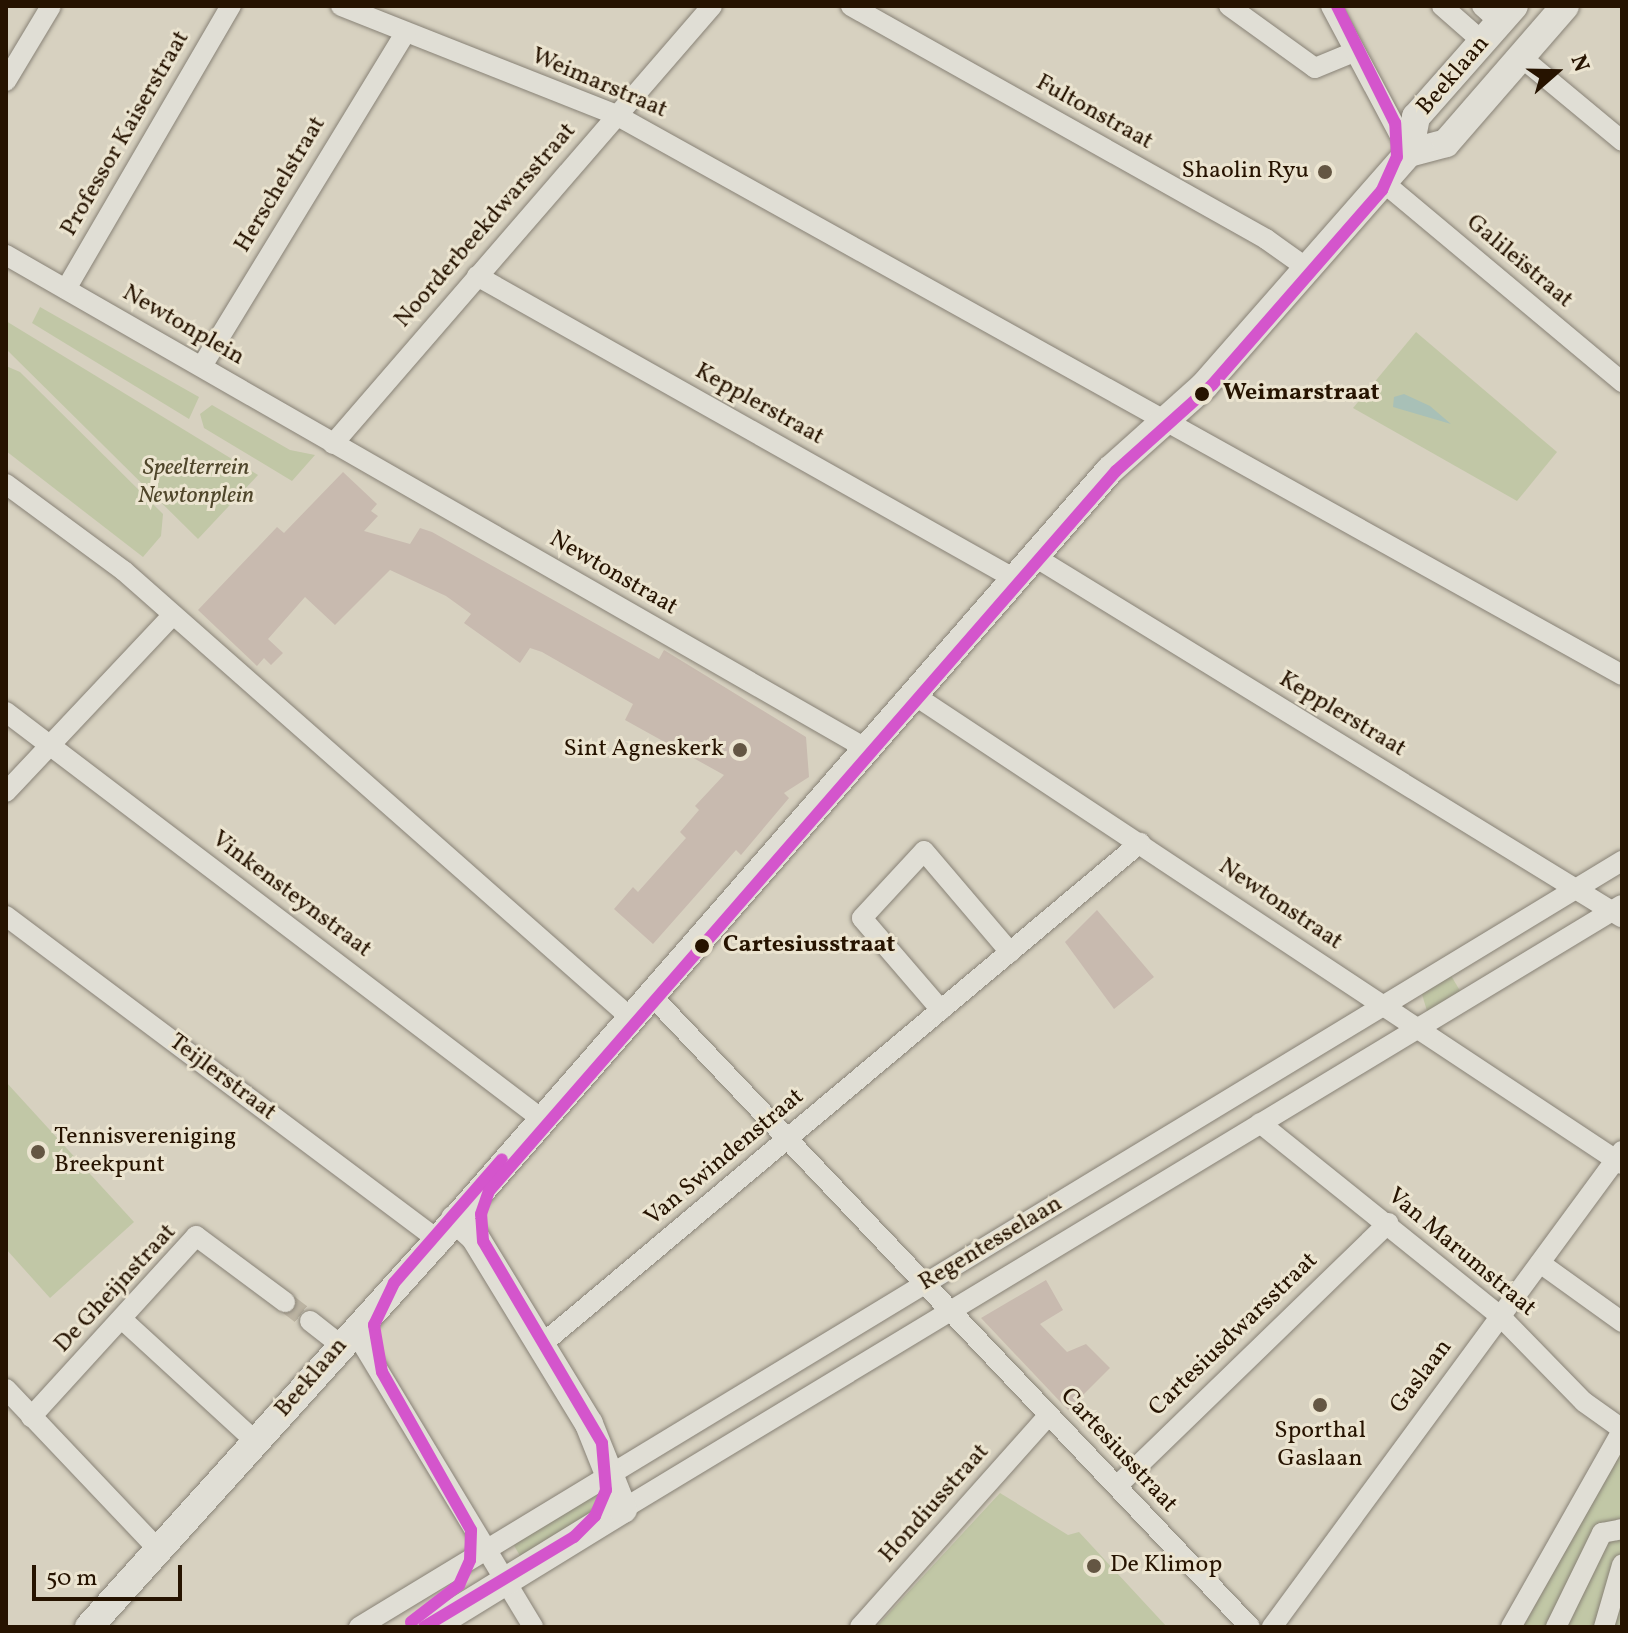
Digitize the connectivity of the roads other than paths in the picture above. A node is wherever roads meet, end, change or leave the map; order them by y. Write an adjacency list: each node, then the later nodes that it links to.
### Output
1 (51, 6): 14 (street)
2 (231, 6): 22 (street, Professor Kaiserstraat)
3 (341, 6): 11 (street, Weimarstraat)
4 (712, 6): 15 (street, Noorderbeekdwarsstraat)
5 (851, 6): 21 (street, Fultonstraat)
6 (1229, 6): 12 (street)
7 (1331, 6): 12 (street)
8 (1442, 6): 10 (street)
9 (1565, 6): 13 (street, Beeklaan)
10 (1495, 19): 17 (street, Beeklaan)
11 (406, 32): 15 (street, Weimarstraat); 23 (street, Herschelstraat)
12 (1354, 52): 17 (street)
13 (1521, 57): 16 (street); 17 (street, Beeklaan)
14 (6, 81)
15 (616, 115): 20 (street, Noorderbeekdwarsstraat); 25 (street, Weimarstraat)
16 (1622, 141)
17 (1409, 153): 18 (street, Beeklaan)
18 (1383, 182): 21 (street, Beeklaan); 24 (street, Galileïstraat)
19 (6, 255): 22 (street, Newtonplein)
20 (477, 276): 26 (street, Noorderbeekdwarsstraat); 29 (street, Kepplerstraat)
21 (1300, 279): 25 (street, Beeklaan)
22 (66, 289): 23 (street, Newtonplein)
23 (202, 366): 26 (street, Newtonplein)
24 (1622, 382)
25 (1167, 420): 28 (street, Beeklaan); 31 (street, Weimarstraat)
26 (333, 444): 35 (street, Newtonstraat)
27 (6, 484): 30 (street)
28 (1035, 557): 29 (street, Beeklaan); 39 (street, Kepplerstraat)
29 (1015, 579): 32 (street, Beeklaan)
30 (172, 616): 34 (street); 46 (street)
31 (1622, 675)
32 (914, 695): 35 (street, Beeklaan); 37 (street, Newtonstraat)
33 (6, 712): 34 (street, Vinkensteynstraat)
34 (49, 745): 36 (street); 48 (street, Vinkensteynstraat)
35 (867, 749): 43 (street, Beeklaan)
36 (6, 792)
37 (1140, 843): 42 (street, Van Swindenstraat); 44 (street, Newtonstraat)
38 (1622, 861): 39 (street, Regentesselaan)
39 (1576, 889): 40 (street, Kepplerstraat); 44 (street, Regentesselaan)
40 (1619, 912): 47 (street, Regentesselaan)
41 (6, 916): 53 (street, Teijlerstraat)
42 (1010, 952): 45 (street, Van Swindenstraat); 45 (street)
43 (652, 996): 46 (street, Beeklaan); 50 (street, Cartesiusstraat)
44 (1384, 1006): 47 (street, Newtonstraat); 55 (street, Regentesselaan)
45 (941, 1010): 50 (street, Van Swindenstraat)
46 (632, 1019): 48 (street, Beeklaan)
47 (1419, 1030): 49 (street, Regentesselaan); 51 (street, Newtonstraat)
48 (543, 1120): 53 (street, Beeklaan)
49 (1260, 1123): 52 (street, Van Marumstraat); 57 (street, Regentesselaan)
50 (789, 1138): 55 (street, Cartesiusstraat); 63 (street, Van Swindenstraat)
51 (1620, 1158): 54 (street, Gaslaan)
52 (1388, 1223): 58 (street, Van Marumstraat); 72 (street, Cartesiusdwarsstraat)
53 (446, 1230): 62 (street, Beeklaan); 63 (street, Teijlerstraat)
54 (1540, 1263): 58 (street, Gaslaan); 61 (street)
55 (926, 1283): 57 (street, Cartesiusstraat); 71 (street, Regentesselaan)
56 (285, 1302): 59 (street, De Gheijnstraat)
57 (949, 1312): 65 (street, Cartesiusstraat); 73 (street, Regentesselaan)
58 (1500, 1316): 67 (street, Van Marumstraat); 85 (street, Gaslaan)
59 (124, 1321): 66 (street, De Gheijnstraat); 68 (street)
60 (310, 1321): 62 (street)
61 (1622, 1322)
62 (348, 1338): 68 (street, Beeklaan); 76 (street)
63 (541, 1345): 71 (street, Teijlerstraat)
64 (6, 1389): 66 (street)
65 (1049, 1415): 72 (street, Cartesiusstraat); 83 (street, Hondiusstraat)
66 (31, 1417): 75 (street)
67 (1618, 1427): 69 (street)
68 (256, 1442): 75 (street, Beeklaan)
69 (1616, 1456): 70 (street); 86 (street)
70 (1622, 1471)
71 (612, 1473): 73 (street, Teijlerstraat); 76 (street, Regentesselaan)
72 (1117, 1486): 84 (street, Cartesiusstraat)
73 (623, 1509): 78 (street, Regentesselaan)
74 (1622, 1529): 87 (street)
75 (157, 1548): 79 (street, Beeklaan)
76 (488, 1549): 78 (street); 80 (street, Regentesselaan)
77 (1622, 1565): 88 (street)
78 (507, 1581): 81 (street, Regentesselaan); 82 (street)
79 (89, 1627)
80 (359, 1627)
81 (431, 1627)
82 (533, 1627)
83 (860, 1627)
84 (1250, 1627)
85 (1272, 1627)
86 (1511, 1627)
87 (1556, 1627)
88 (1604, 1627)

